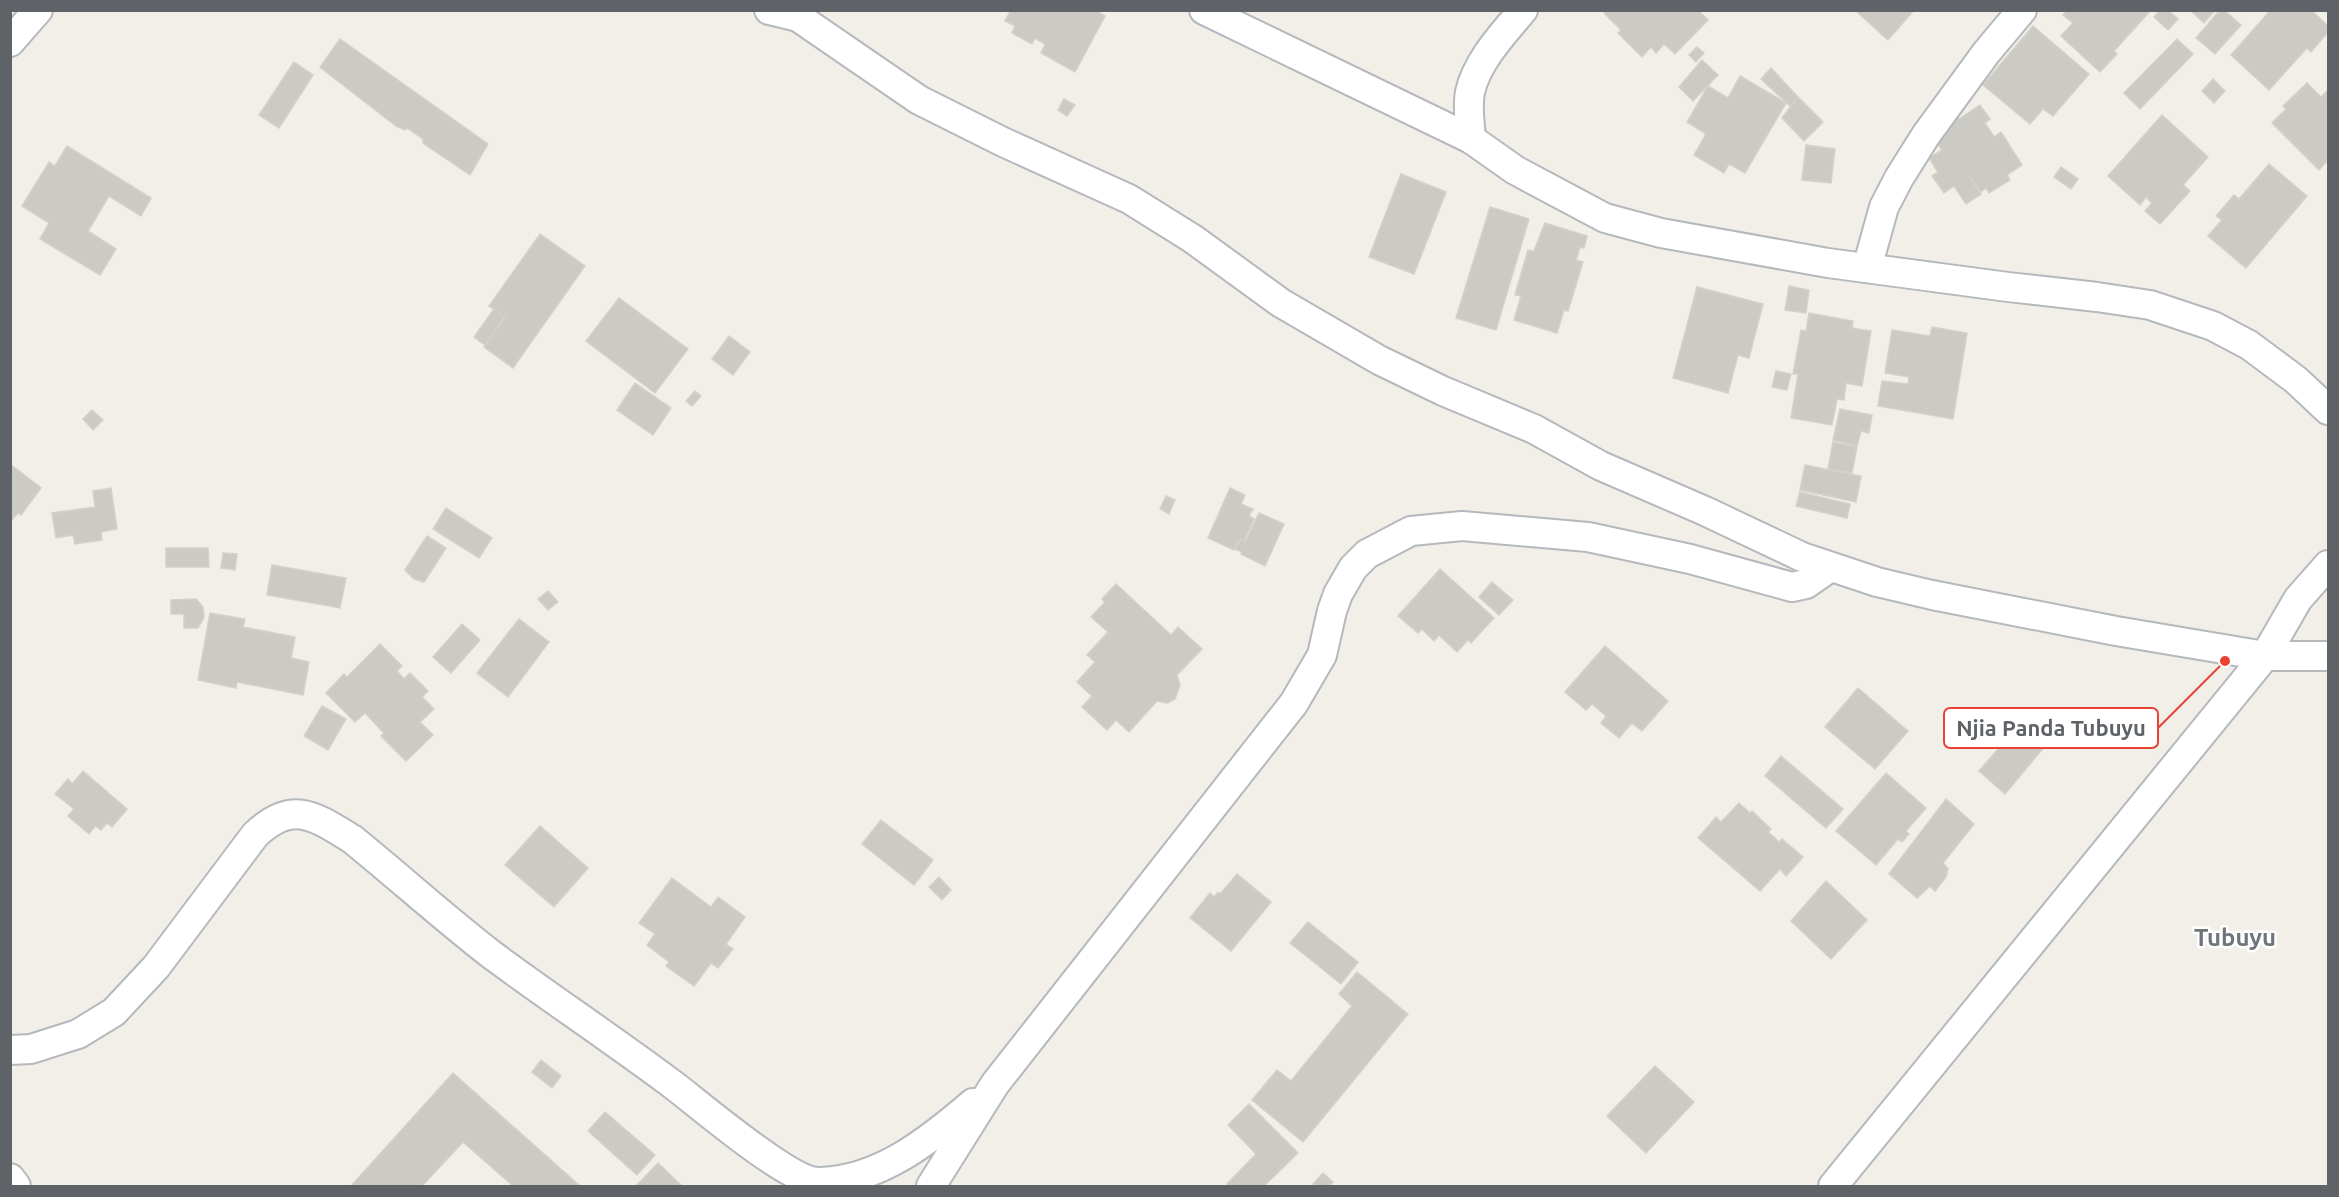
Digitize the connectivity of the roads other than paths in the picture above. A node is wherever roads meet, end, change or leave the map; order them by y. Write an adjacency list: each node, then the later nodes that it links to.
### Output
1 (38, 10): 6 (street)
2 (769, 10): 11 (street)
3 (1204, 10): 7 (street)
4 (1523, 10): 7 (street)
5 (2022, 10): 8 (street)
6 (10, 42)
7 (1471, 139): 8 (street)
8 (1867, 268): 9 (street)
9 (2328, 410)
10 (2328, 565): 12 (street)
11 (1828, 568): 12 (street); 15 (street)
12 (2265, 656): 13 (street); 20 (street)
13 (2328, 656)
14 (10, 1050): 17 (street)
15 (995, 1084): 17 (street); 19 (street)
16 (10, 1178): 18 (street)
17 (817, 1184)
18 (16, 1186)
19 (931, 1186)
20 (1833, 1186)

